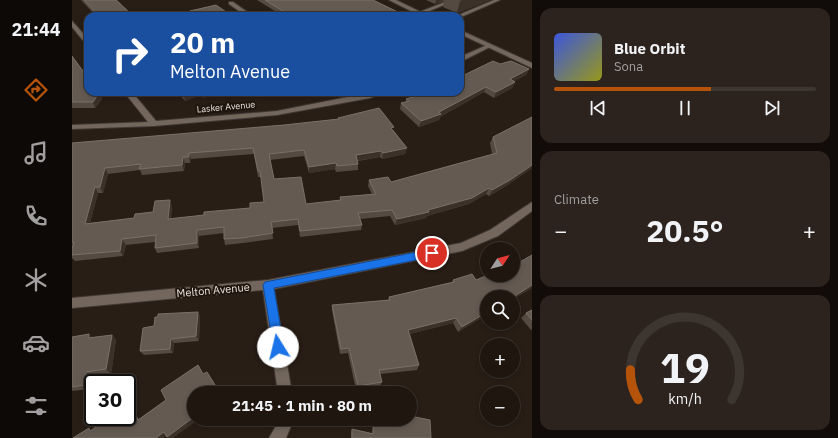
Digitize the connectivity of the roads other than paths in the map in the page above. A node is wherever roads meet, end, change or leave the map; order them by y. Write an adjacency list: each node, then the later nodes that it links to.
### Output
1 (392, 0): 6 (street)
2 (454, 0): 7 (lane)
3 (498, 0): 8 (lane)
4 (231, 3): 5 (street)
5 (244, 12)
6 (418, 12)
7 (423, 12)
8 (464, 14)
9 (72, 23): 11 (street)
10 (464, 34): 12 (street)
11 (84, 38)
12 (489, 46): 13 (street); 14 (street)
13 (464, 58)
14 (532, 66)
15 (131, 96): 17 (street)
16 (358, 96): 17 (street, Lasker Avenue)
17 (154, 124): 18 (street, Lasker Avenue)
18 (72, 127)
19 (532, 206): 20 (street, Melton Avenue)
20 (268, 285): 21 (street, Melton Avenue); 22 (street)
21 (72, 303)
22 (284, 386)
23 (284, 426): 24 (street)
24 (276, 438)

